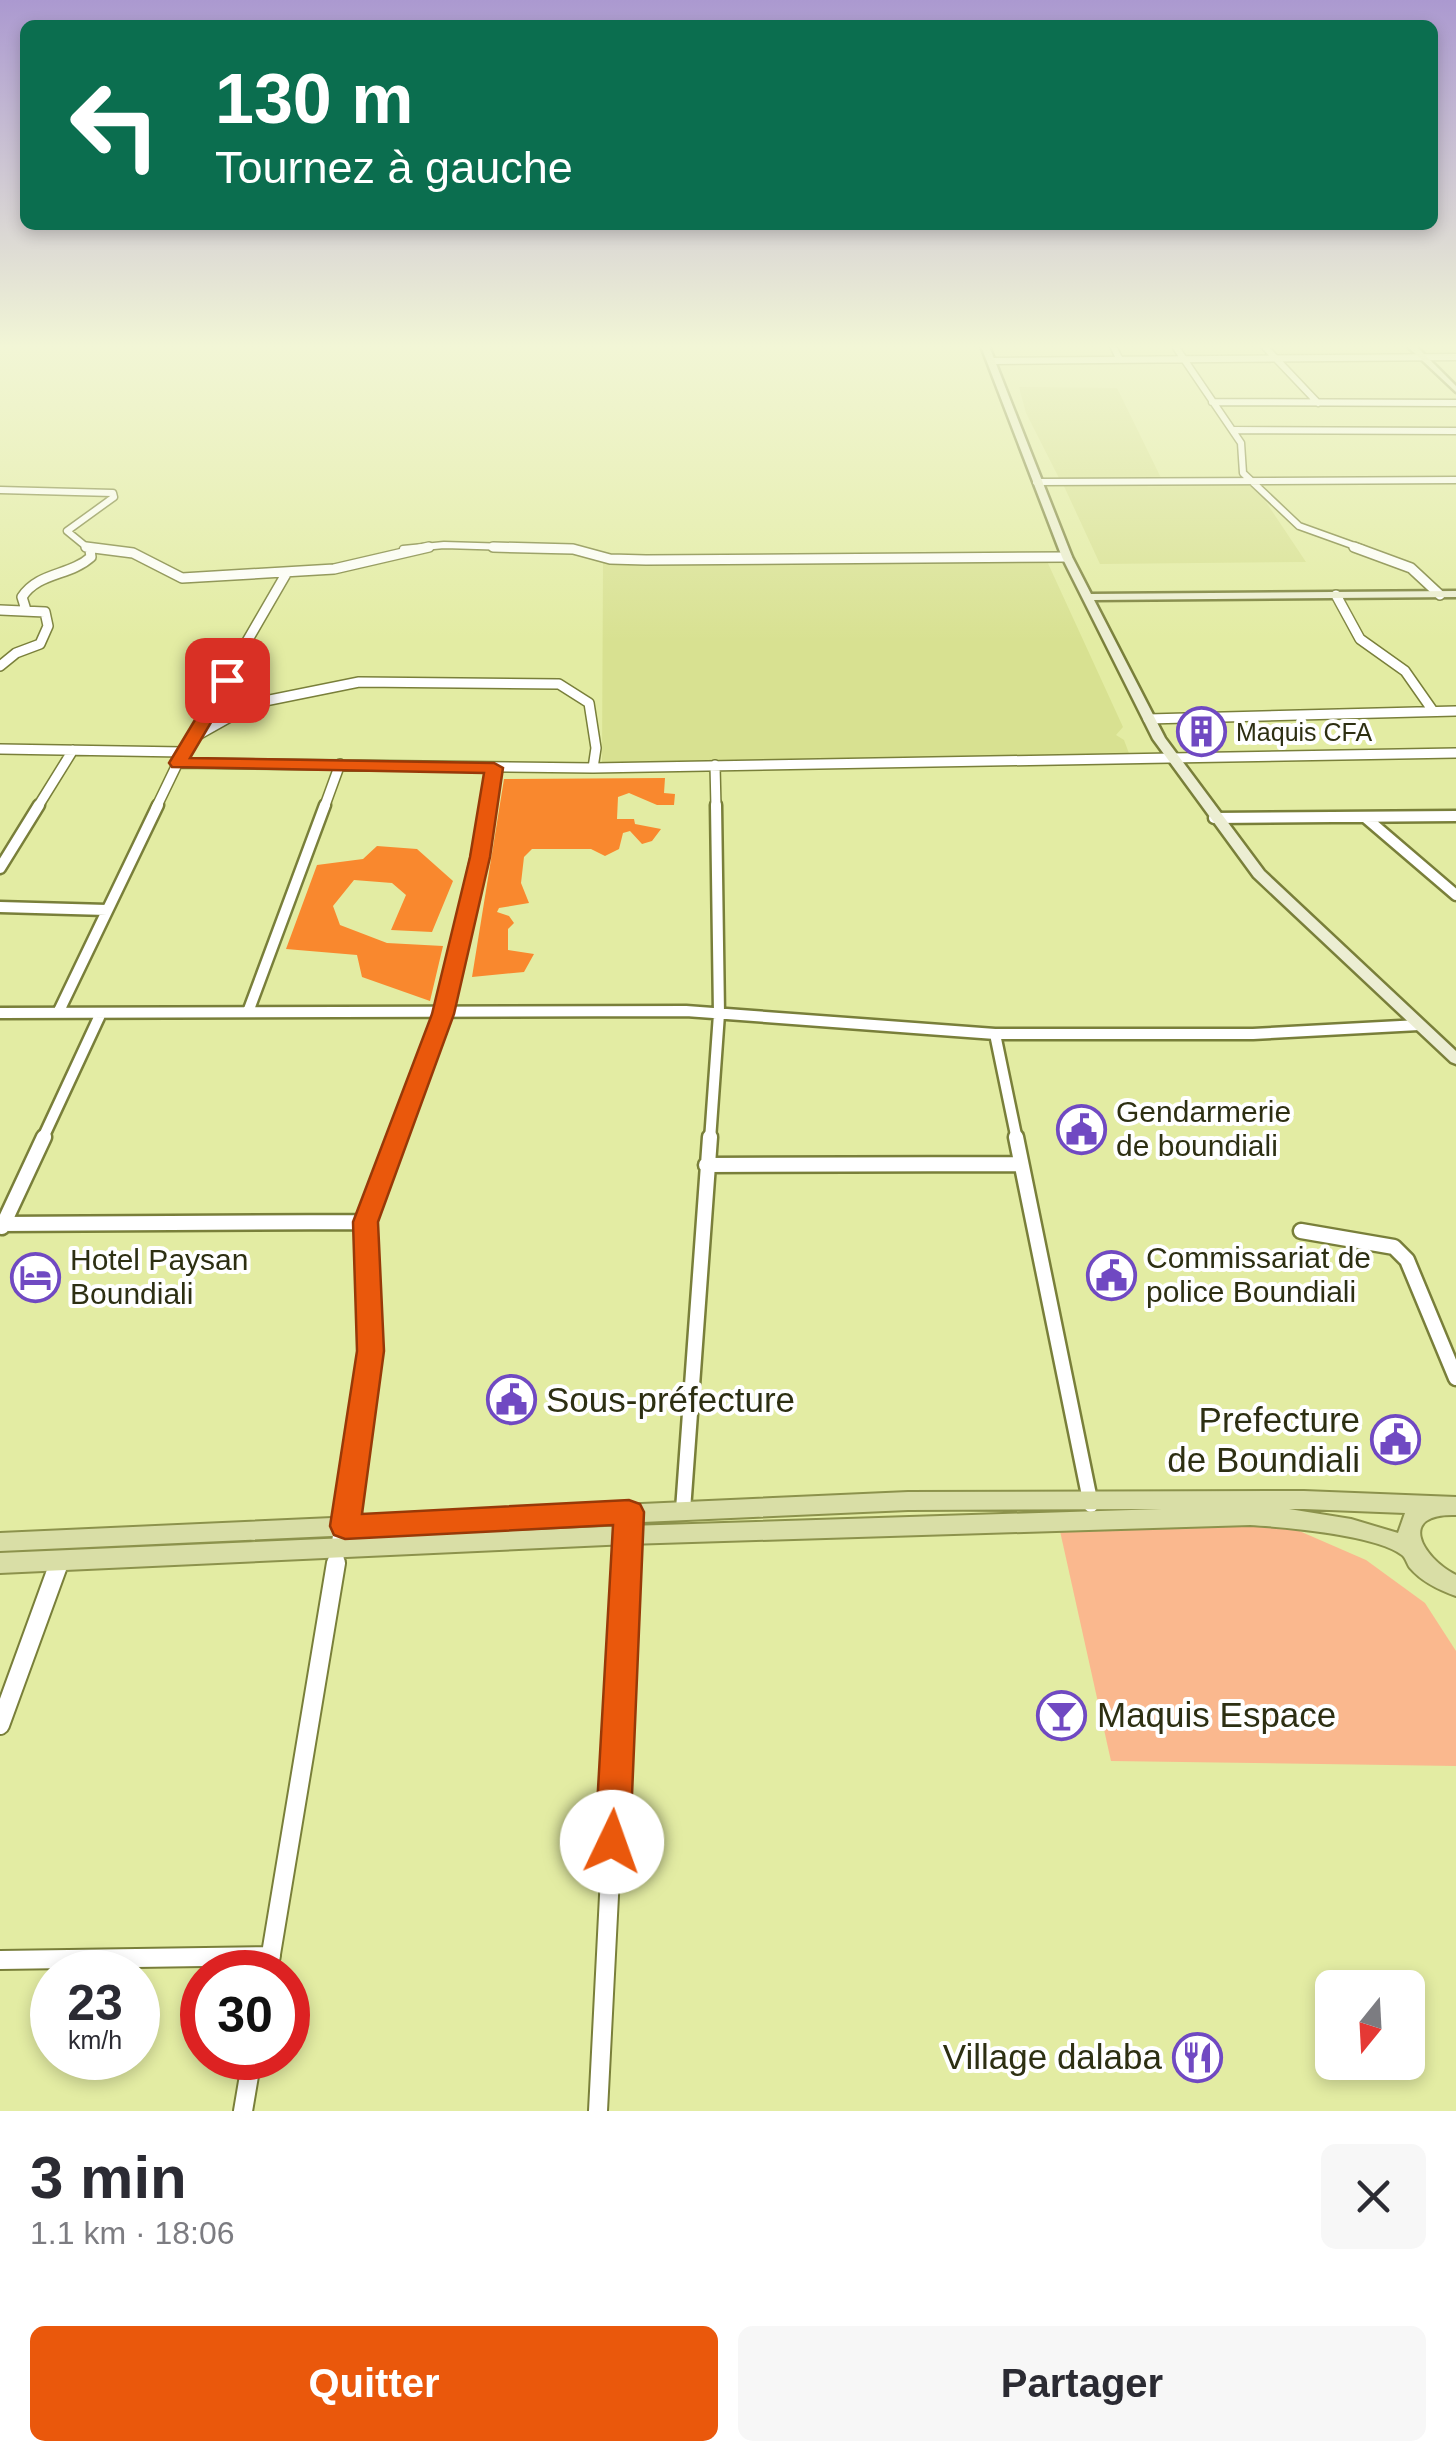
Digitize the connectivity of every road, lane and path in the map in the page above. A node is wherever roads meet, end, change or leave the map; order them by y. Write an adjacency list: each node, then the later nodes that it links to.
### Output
1 (1022, 445): 4 (main road)
2 (1241, 445): 5 (street)
3 (1456, 480): 5 (street)
4 (1036, 482): 5 (street); 8 (main road)
5 (1256, 482): 10 (street)
6 (0, 490): 7 (street)
7 (90, 550): 9 (street); 15 (street)
8 (1067, 556): 9 (street); 13 (main road)
9 (286, 574): 20 (street)
10 (1440, 594): 11 (main road); 12 (main road)
11 (1456, 594)
12 (1336, 595): 13 (main road); 17 (street)
13 (1087, 597): 19 (main road)
14 (0, 610): 15 (street)
15 (26, 610): 16 (street)
16 (1, 662)
17 (1433, 711): 18 (street); 19 (street)
18 (1456, 711)
19 (1148, 719): 25 (main road)
20 (194, 737): 23 (street); 30 (street)
21 (0, 749): 22 (street)
22 (73, 750): 23 (street); 34 (street)
23 (183, 752): 26 (street)
24 (1456, 753): 25 (street)
25 (1174, 758): 28 (street); 32 (main road)
26 (178, 763): 27 (street); 37 (street)
27 (340, 764): 29 (street); 38 (street)
28 (715, 764): 30 (street); 43 (street)
29 (494, 768): 30 (street); 42 (street)
30 (593, 768)
31 (1456, 816): 33 (street)
32 (1214, 818): 33 (street); 44 (main road)
33 (1366, 818): 35 (street)
34 (0, 868)
35 (1456, 895)
36 (0, 907): 37 (street)
37 (107, 910): 39 (street)
38 (248, 1012): 40 (street); 42 (street)
39 (58, 1013): 40 (street); 41 (street)
40 (101, 1013): 50 (street)
41 (0, 1014)
42 (443, 1014): 43 (street); 49 (street)
43 (719, 1014): 45 (street); 48 (street)
44 (1419, 1025): 45 (street); 46 (main road)
45 (995, 1034): 47 (street)
46 (1456, 1060)
47 (1020, 1164): 48 (street); 54 (street)
48 (706, 1165): 55 (street)
49 (365, 1222): 50 (street); 57 (street)
50 (1, 1227)
51 (1302, 1231): 52 (street)
52 (1456, 1378)
53 (1453, 1505): 54 (main road); 59 (main road)
54 (1092, 1509): 55 (main road); 56 (main road); 59 (main road)
55 (682, 1510): 56 (main road)
56 (629, 1524): 57 (main road); 70 (street)
57 (343, 1538): 58 (main road); 60 (main road); 65 (street)
58 (0, 1542)
59 (1410, 1548): 62 (main road)
60 (60, 1560): 61 (main road); 64 (street)
61 (0, 1563)
62 (1446, 1582): 63 (main road)
63 (1456, 1603)
64 (0, 1725)
65 (272, 1950)
66 (0, 1960): 67 (street)
67 (180, 1963)
68 (248, 2080): 69 (street)
69 (243, 2111)
70 (598, 2111)

